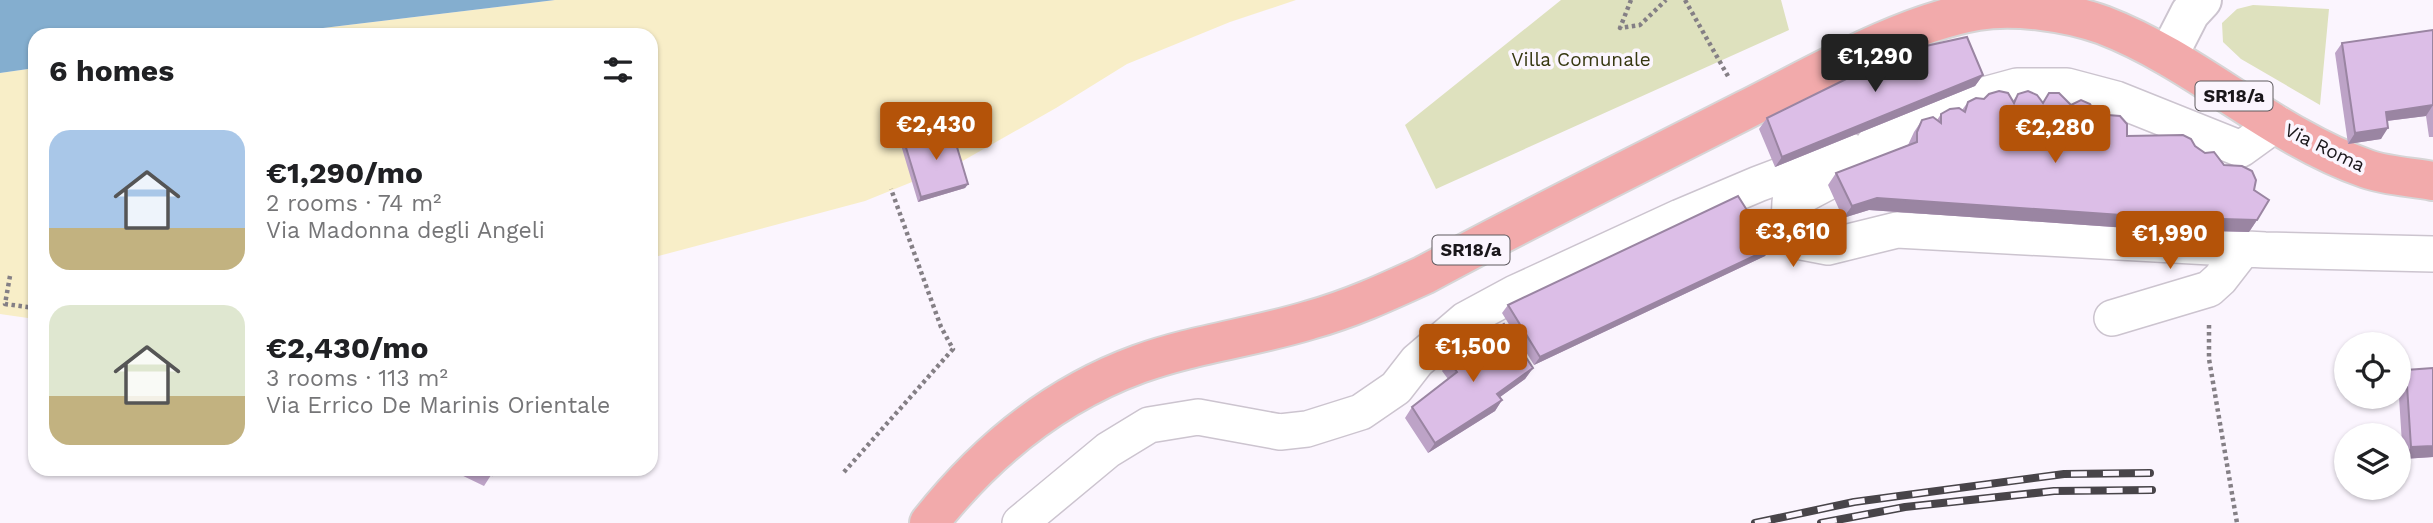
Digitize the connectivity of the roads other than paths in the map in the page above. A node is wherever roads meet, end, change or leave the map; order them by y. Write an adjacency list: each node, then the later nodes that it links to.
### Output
1 (2202, 0): 3 (street)
2 (2049, 5): 3 (main road, Via Roma / SR18/a); 10 (main road, SR18/a)
3 (2168, 56): 4 (main road, Via Roma / SR18/a)
4 (2277, 123): 5 (street); 6 (main road, Via Roma / SR18/a)
5 (1877, 139): 7 (street); 11 (street)
6 (2433, 180)
7 (2244, 248): 8 (street); 9 (street)
8 (2433, 254)
9 (2112, 318)
10 (929, 523)
11 (1020, 523)

